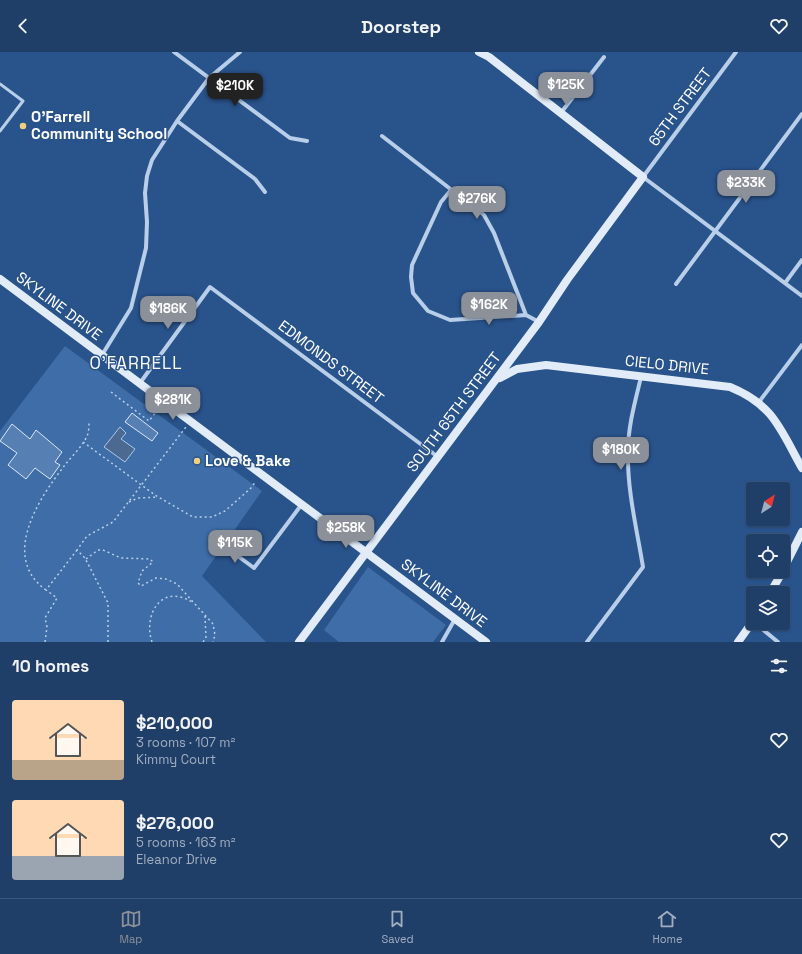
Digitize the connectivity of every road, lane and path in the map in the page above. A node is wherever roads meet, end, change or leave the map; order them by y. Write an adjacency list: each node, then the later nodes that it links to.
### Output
1 (174, 52): 7 (street)
2 (240, 52): 7 (street)
3 (479, 52): 5 (street)
4 (736, 52): 15 (street, 65TH STREET)
5 (491, 55): 9 (street)
6 (604, 57): 9 (street)
7 (209, 78): 11 (street); 14 (street)
8 (0, 84): 12 (lane)
9 (560, 114): 15 (street)
10 (802, 114): 18 (street)
11 (177, 121): 17 (street); 27 (street)
12 (0, 131)
13 (382, 136): 16 (street)
14 (307, 141)
15 (643, 177): 18 (street); 25 (street, SOUTH 65TH STREET)
16 (451, 190): 24 (street); 24 (street)
17 (265, 192)
18 (716, 231): 21 (street); 22 (street)
19 (802, 260): 21 (street)
20 (2, 283): 27 (street, SKYLINE DRIVE)
21 (785, 283): 23 (street)
22 (676, 284)
23 (802, 296)
24 (526, 315): 25 (street)
25 (539, 322): 30 (street, SOUTH 65TH STREET)
26 (802, 345): 33 (street)
27 (102, 355): 29 (street, SKYLINE DRIVE)
28 (641, 377): 30 (street, CIELO DRIVE); 33 (street, CIELO DRIVE); 66 (street)
29 (140, 383): 32 (street, SKYLINE DRIVE); 39 (street, EDMONDS STREET)
30 (493, 383): 39 (street, SOUTH 65TH STREET)
31 (111, 392): 35 (path)
32 (164, 401): 35 (path); 36 (street, SKYLINE DRIVE)
33 (759, 402): 40 (street, CIELO DRIVE)
34 (89, 421): 38 (path)
35 (149, 421): 37 (path)
36 (190, 421): 41 (street, SKYLINE DRIVE); 42 (path)
37 (146, 424)
38 (83, 442): 42 (path); 52 (path)
39 (438, 457): 49 (street, SOUTH 65TH STREET)
40 (802, 468)
41 (261, 474): 43 (path); 45 (street, SKYLINE DRIVE)
42 (142, 485): 43 (path); 44 (path)
43 (159, 498): 44 (path)
44 (128, 503): 48 (path)
45 (302, 504): 47 (street); 49 (street, SKYLINE DRIVE)
46 (802, 532): 50 (street)
47 (227, 548)
48 (77, 550): 51 (path); 52 (path)
49 (366, 552): 55 (street, SKYLINE DRIVE); 63 (street, SOUTH 65TH STREET)
50 (790, 557)
51 (86, 559): 53 (path); 59 (path)
52 (46, 590): 58 (path)
53 (194, 603): 54 (path); 60 (path)
54 (205, 616): 61 (path); 62 (path)
55 (455, 619): 64 (street); 65 (street, SKYLINE DRIVE)
56 (747, 630): 67 (street)
57 (763, 630): 68 (street)
58 (45, 642)
59 (108, 642)
60 (152, 642)
61 (203, 642)
62 (213, 642)
63 (299, 642)
64 (442, 642)
65 (486, 642)
66 (588, 642)
67 (738, 642)
68 (778, 642)

